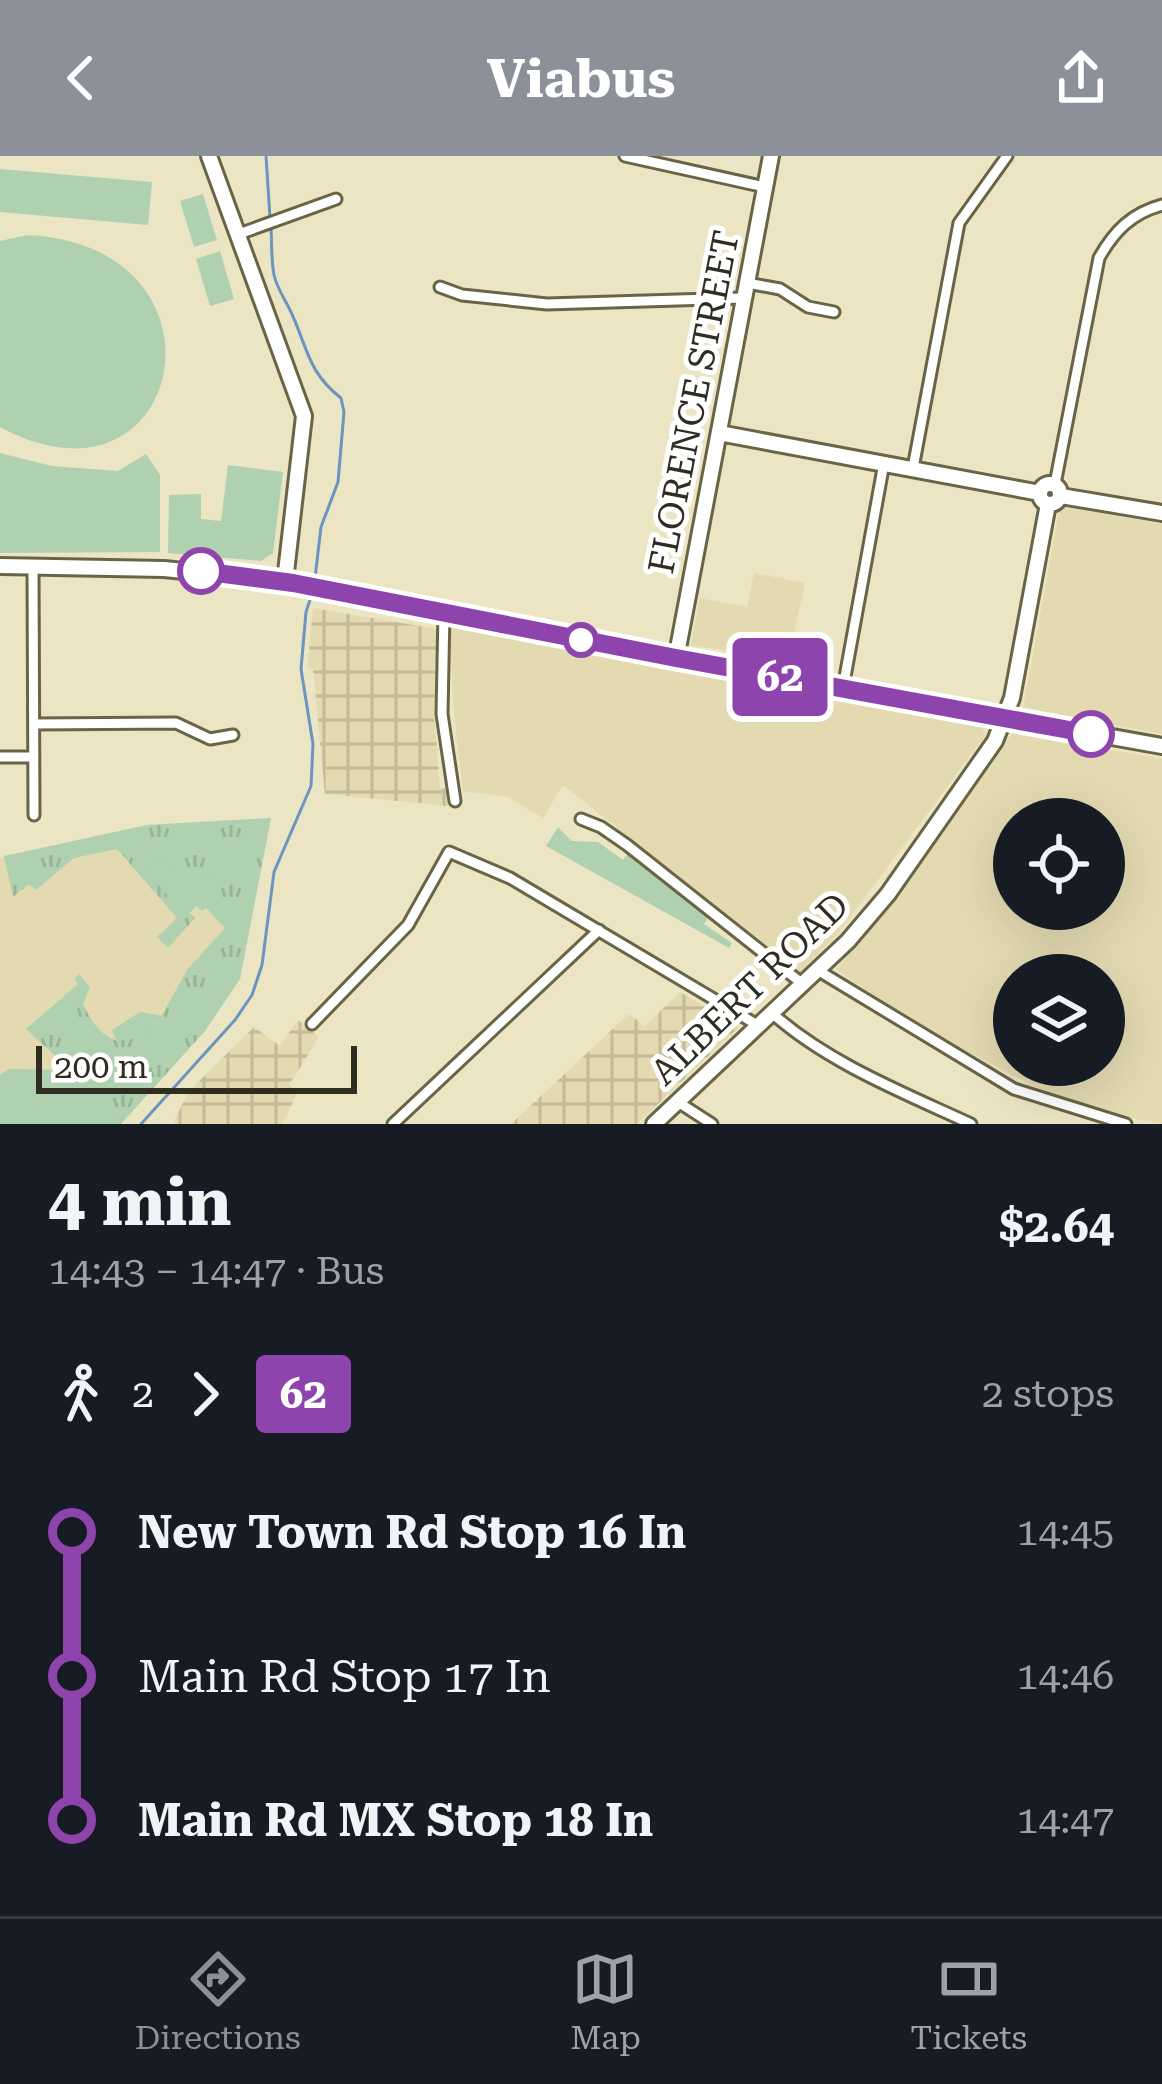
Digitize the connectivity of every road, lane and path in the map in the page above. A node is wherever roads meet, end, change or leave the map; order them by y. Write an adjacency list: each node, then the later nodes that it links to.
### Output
1 (209, 156): 8 (street)
2 (625, 156): 5 (street)
3 (771, 156): 5 (street, FLORENCE STREET)
4 (1007, 156): 14 (street)
5 (765, 187): 10 (street, FLORENCE STREET)
6 (336, 199): 8 (street)
7 (1162, 205): 15 (street, ALBERT ROAD)
8 (239, 234): 19 (street)
9 (440, 287): 10 (street)
10 (745, 291): 11 (street); 12 (street, FLORENCE STREET)
11 (834, 312)
12 (719, 433): 13 (street); 21 (street, FLORENCE STREET)
13 (884, 463): 14 (street); 22 (street)
14 (913, 468): 15 (street)
15 (1051, 494): 16 (street); 23 (street, ALBERT ROAD)
16 (1162, 513)
17 (0, 566): 18 (street)
18 (33, 566): 19 (street); 24 (street)
19 (293, 583): 20 (street)
20 (444, 612): 21 (street); 29 (street)
21 (676, 658): 22 (street)
22 (843, 688): 23 (street)
23 (1007, 718): 26 (street); 33 (street, ALBERT ROAD)
24 (34, 724): 25 (street); 28 (street)
25 (233, 735)
26 (1162, 746)
27 (0, 757): 28 (street)
28 (34, 757): 30 (street)
29 (455, 801)
30 (34, 814)
31 (581, 819): 34 (street)
32 (599, 930): 36 (street); 37 (street); 39 (street)
33 (819, 971): 34 (street, ALBERT ROAD); 43 (street)
34 (804, 986): 35 (street, ALBERT ROAD)
35 (772, 1014): 37 (street, ALBERT ROAD); 42 (street)
36 (312, 1024)
37 (759, 1026): 38 (street, ALBERT ROAD)
38 (677, 1102): 40 (street, ALBERT ROAD); 41 (street)
39 (393, 1124)
40 (654, 1124)
41 (712, 1124)
42 (971, 1124)
43 (1126, 1124)

